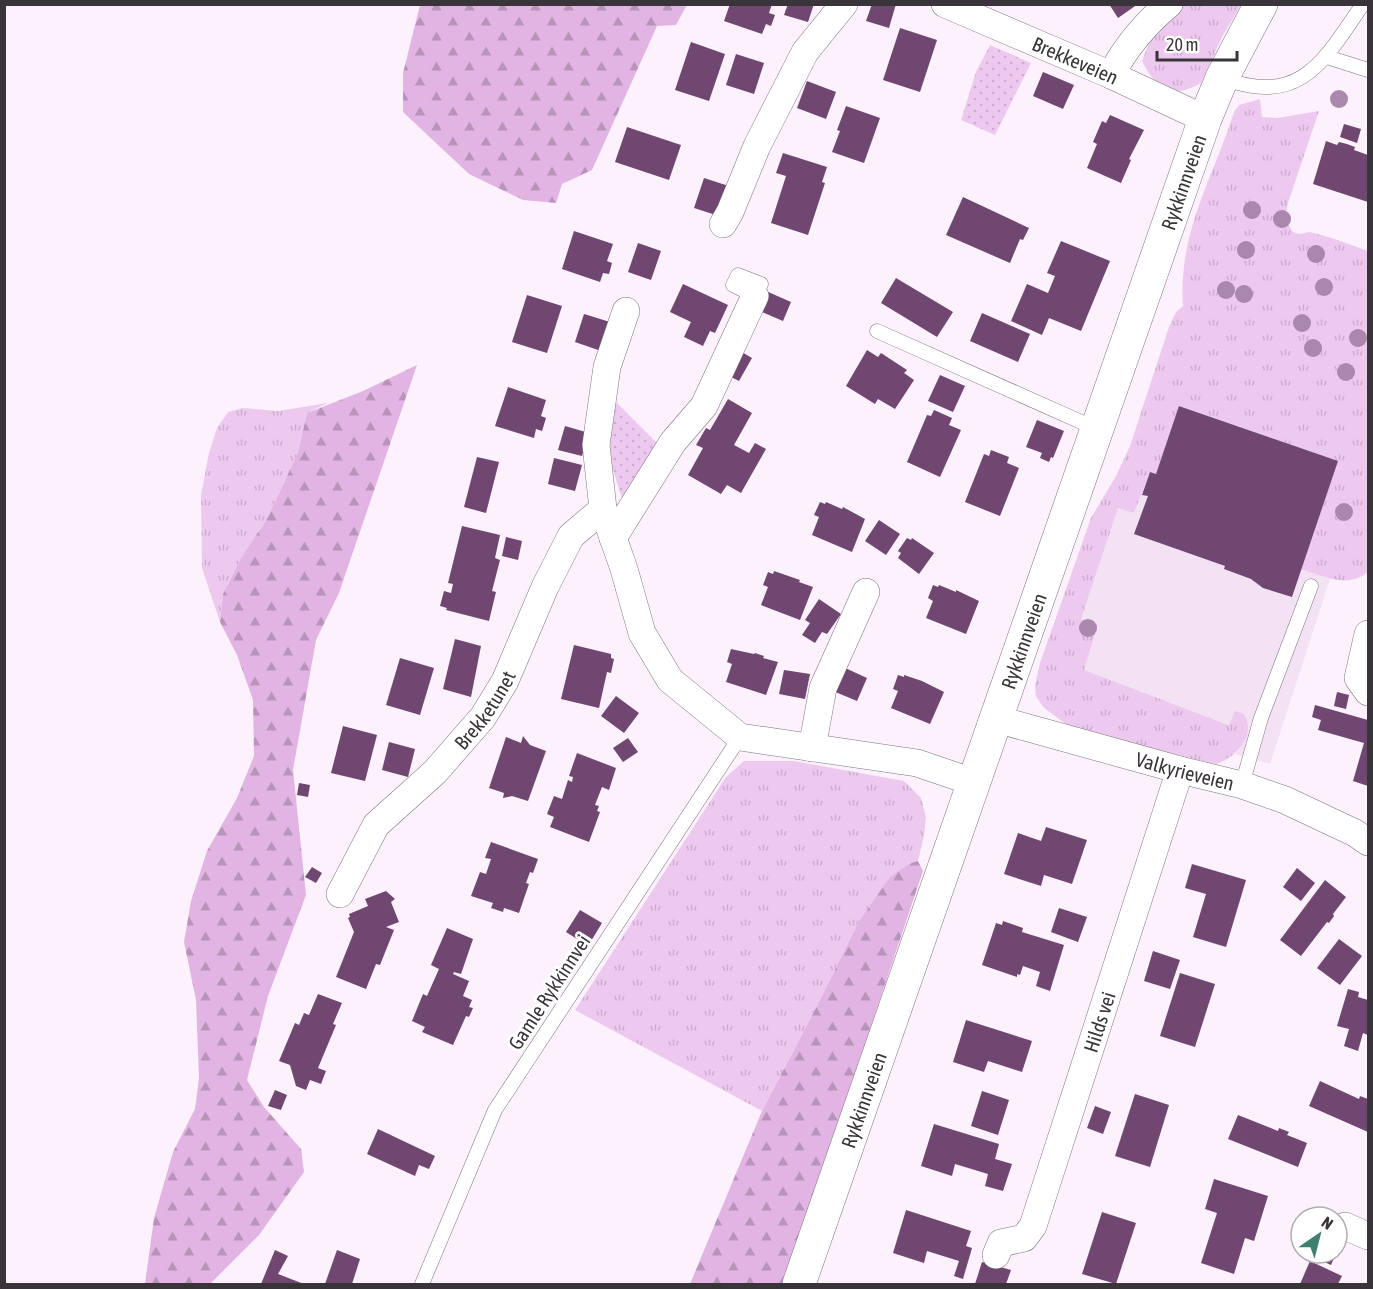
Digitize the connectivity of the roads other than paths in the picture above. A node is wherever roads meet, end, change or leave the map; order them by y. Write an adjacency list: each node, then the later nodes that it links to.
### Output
1 (844, 4): 11 (street)
2 (945, 4): 8 (street, Brekkeveien)
3 (1169, 4): 8 (street)
4 (1261, 4): 9 (street, Rykkinnveien)
5 (1364, 8): 6 (lane)
6 (1327, 57): 7 (lane); 9 (lane)
7 (1368, 70)
8 (1111, 75): 10 (street, Brekkeveien)
9 (1221, 78): 10 (street, Rykkinnveien)
10 (1205, 119): 15 (street, Rykkinnveien)
11 (727, 218)
12 (755, 296): 17 (street)
13 (626, 310): 16 (street)
14 (877, 331): 15 (lane)
15 (1097, 429): 22 (street, Rykkinnveien)
16 (603, 509): 17 (street); 29 (street, Brekketunet)
17 (613, 538): 23 (street)
18 (1311, 586): 27 (lane)
19 (866, 592): 24 (street)
20 (1368, 634): 21 (street)
21 (1368, 692)
22 (996, 719): 25 (street, Valkyrieveien); 26 (street, Rykkinnveien)
23 (740, 737): 24 (street); 31 (lane, Gamle Rykkinnvei)
24 (812, 748): 26 (street)
25 (1180, 770): 27 (street, Valkyrieveien); 30 (street, Hilds vei)
26 (973, 782): 32 (street, Rykkinnveien)
27 (1242, 785): 28 (street, Valkyrieveien)
28 (1368, 842)
29 (340, 894)
30 (996, 1255)
31 (422, 1284)
32 (800, 1284)

